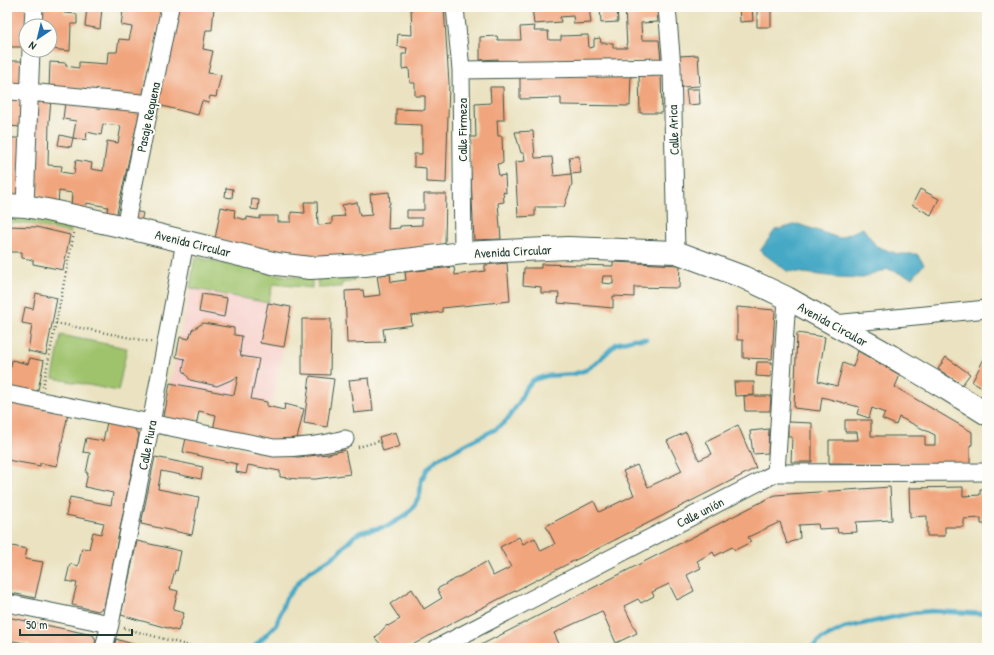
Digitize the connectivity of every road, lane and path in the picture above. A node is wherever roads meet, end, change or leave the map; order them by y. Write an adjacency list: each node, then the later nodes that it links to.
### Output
1 (34, 7): 5 (street)
2 (170, 7): 11 (street, Pasaje Requena)
3 (455, 7): 8 (street, Calle Firmeza)
4 (667, 7): 7 (street, Calle Arica)
5 (33, 18)
6 (31, 58): 10 (street)
7 (672, 67): 8 (street); 16 (street, Calle Arica)
8 (461, 70): 17 (street, Calle Firmeza)
9 (7, 91): 10 (street)
10 (29, 92): 11 (street); 12 (street)
11 (151, 104): 13 (street, Pasaje Requena)
12 (16, 205): 13 (street, Avenida Circular)
13 (125, 227): 15 (street, Avenida Circular)
14 (75, 228): 20 (path)
15 (185, 242): 17 (street, Avenida Circular); 26 (street, Calle Piura)
16 (676, 252): 17 (street, Avenida Circular); 18 (street, Avenida Circular)
17 (463, 253)
18 (787, 298): 21 (street, Avenida Circular); 28 (street)
19 (987, 309): 21 (street)
20 (56, 322): 22 (path); 23 (path)
21 (834, 324): 25 (street, Avenida Circular)
22 (152, 342)
23 (42, 390)
24 (7, 394): 26 (street)
25 (987, 414)
26 (151, 423): 27 (street); 31 (street, Calle Piura)
27 (345, 439)
28 (776, 472): 29 (street, Calle unión); 34 (street, Calle unión)
29 (987, 472)
30 (7, 603): 31 (street)
31 (110, 624): 32 (street, Calle Piura); 33 (path)
32 (104, 648)
33 (197, 648)
34 (437, 648)

